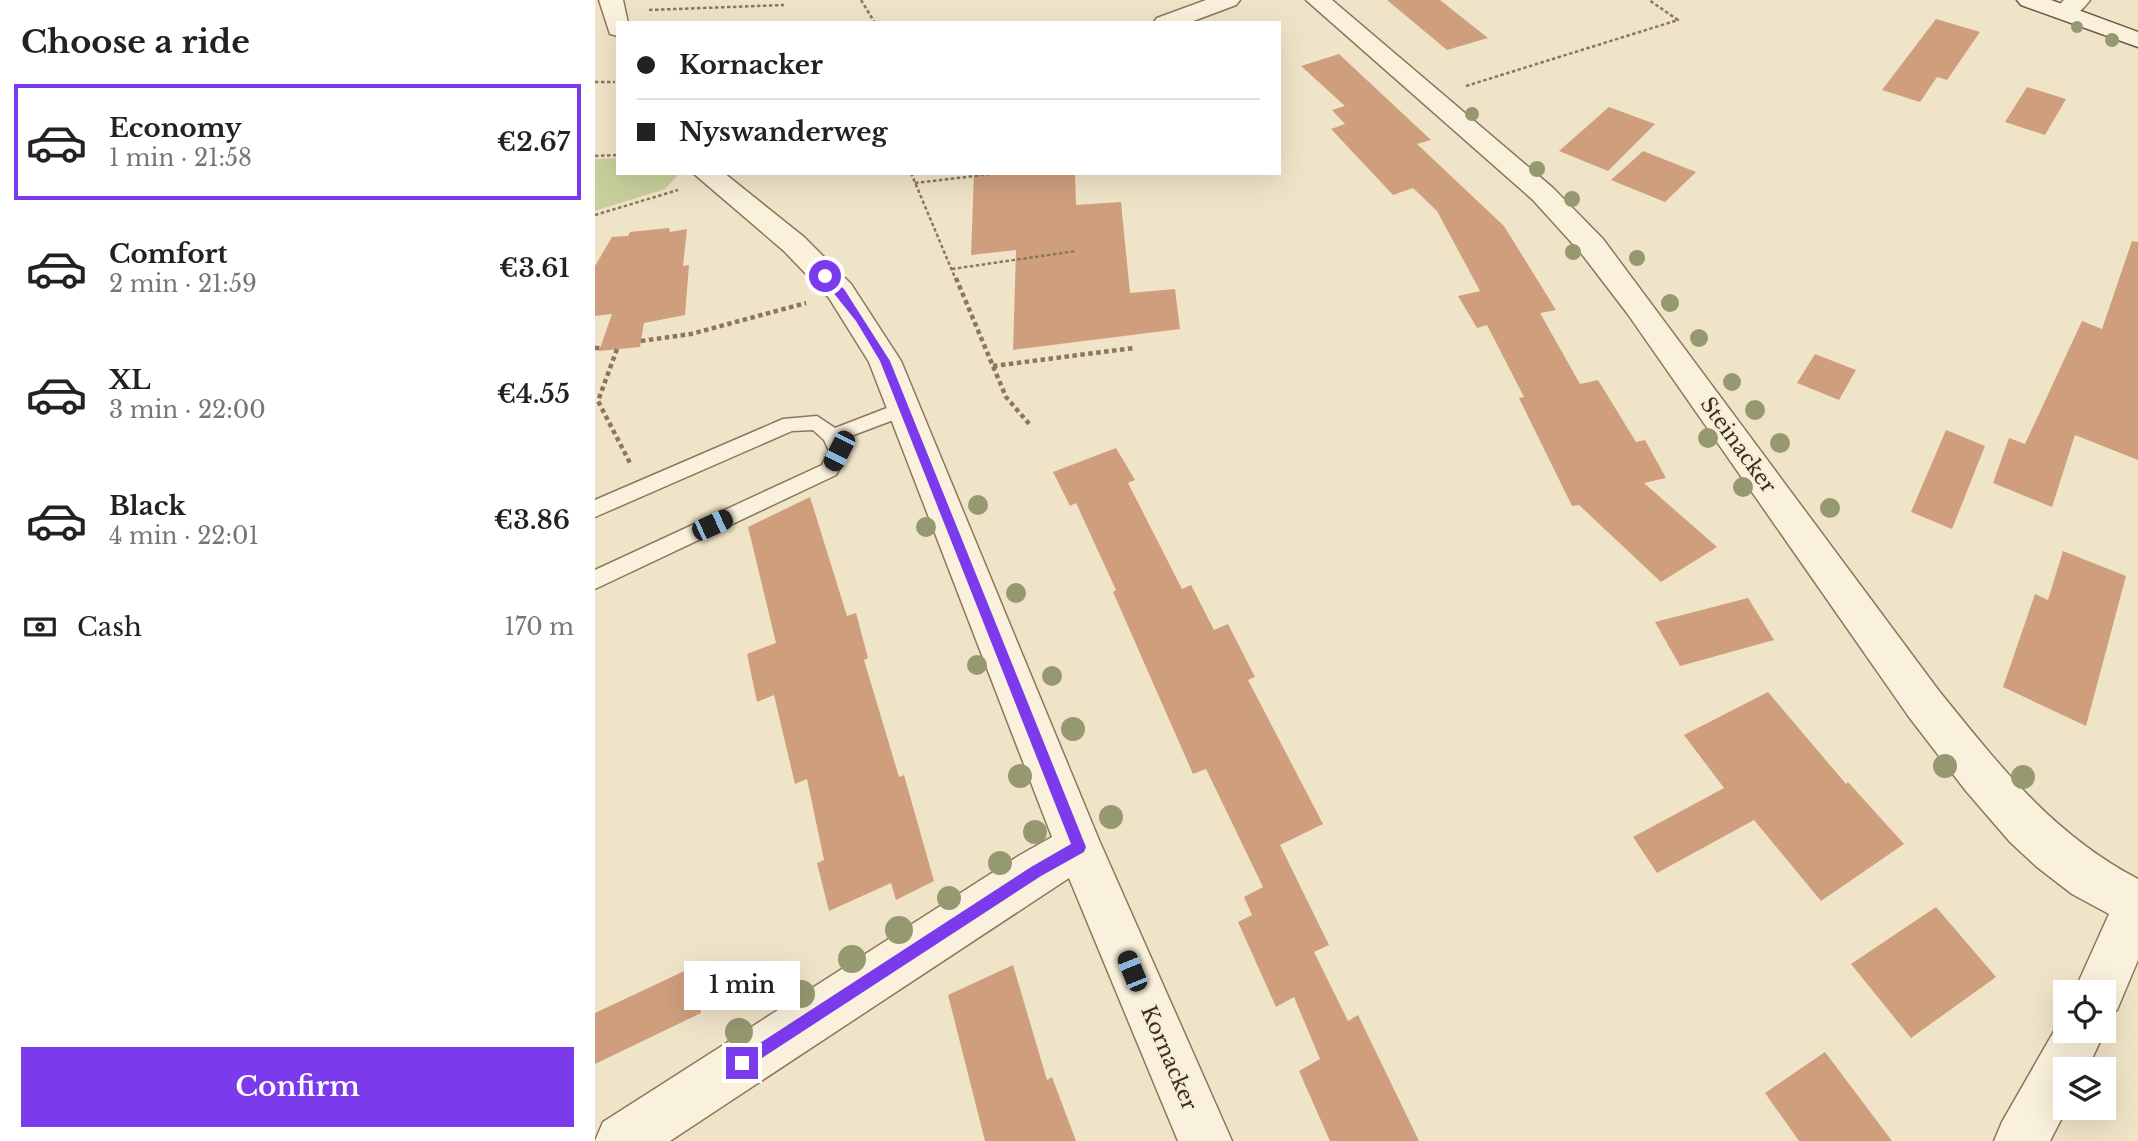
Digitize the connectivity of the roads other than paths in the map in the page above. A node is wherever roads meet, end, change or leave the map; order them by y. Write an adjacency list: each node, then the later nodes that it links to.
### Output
1 (611, 0): 6 (street)
2 (1228, 0): 7 (street)
3 (1318, 0): 15 (street, Steinacker)
4 (2029, 0): 5 (street)
5 (2071, 6): 8 (street)
6 (616, 21)
7 (1170, 21)
8 (2138, 40)
9 (693, 181): 10 (street, Kornacker)
10 (905, 408): 11 (lane); 14 (street, Kornacker)
11 (832, 436): 12 (lane); 13 (lane)
12 (595, 509)
13 (595, 580)
14 (1079, 847): 18 (street); 19 (street, Kornacker)
15 (2138, 904): 16 (street)
16 (2104, 980)
17 (2074, 1043): 20 (street)
18 (626, 1140)
19 (1205, 1141)
20 (2021, 1141)

